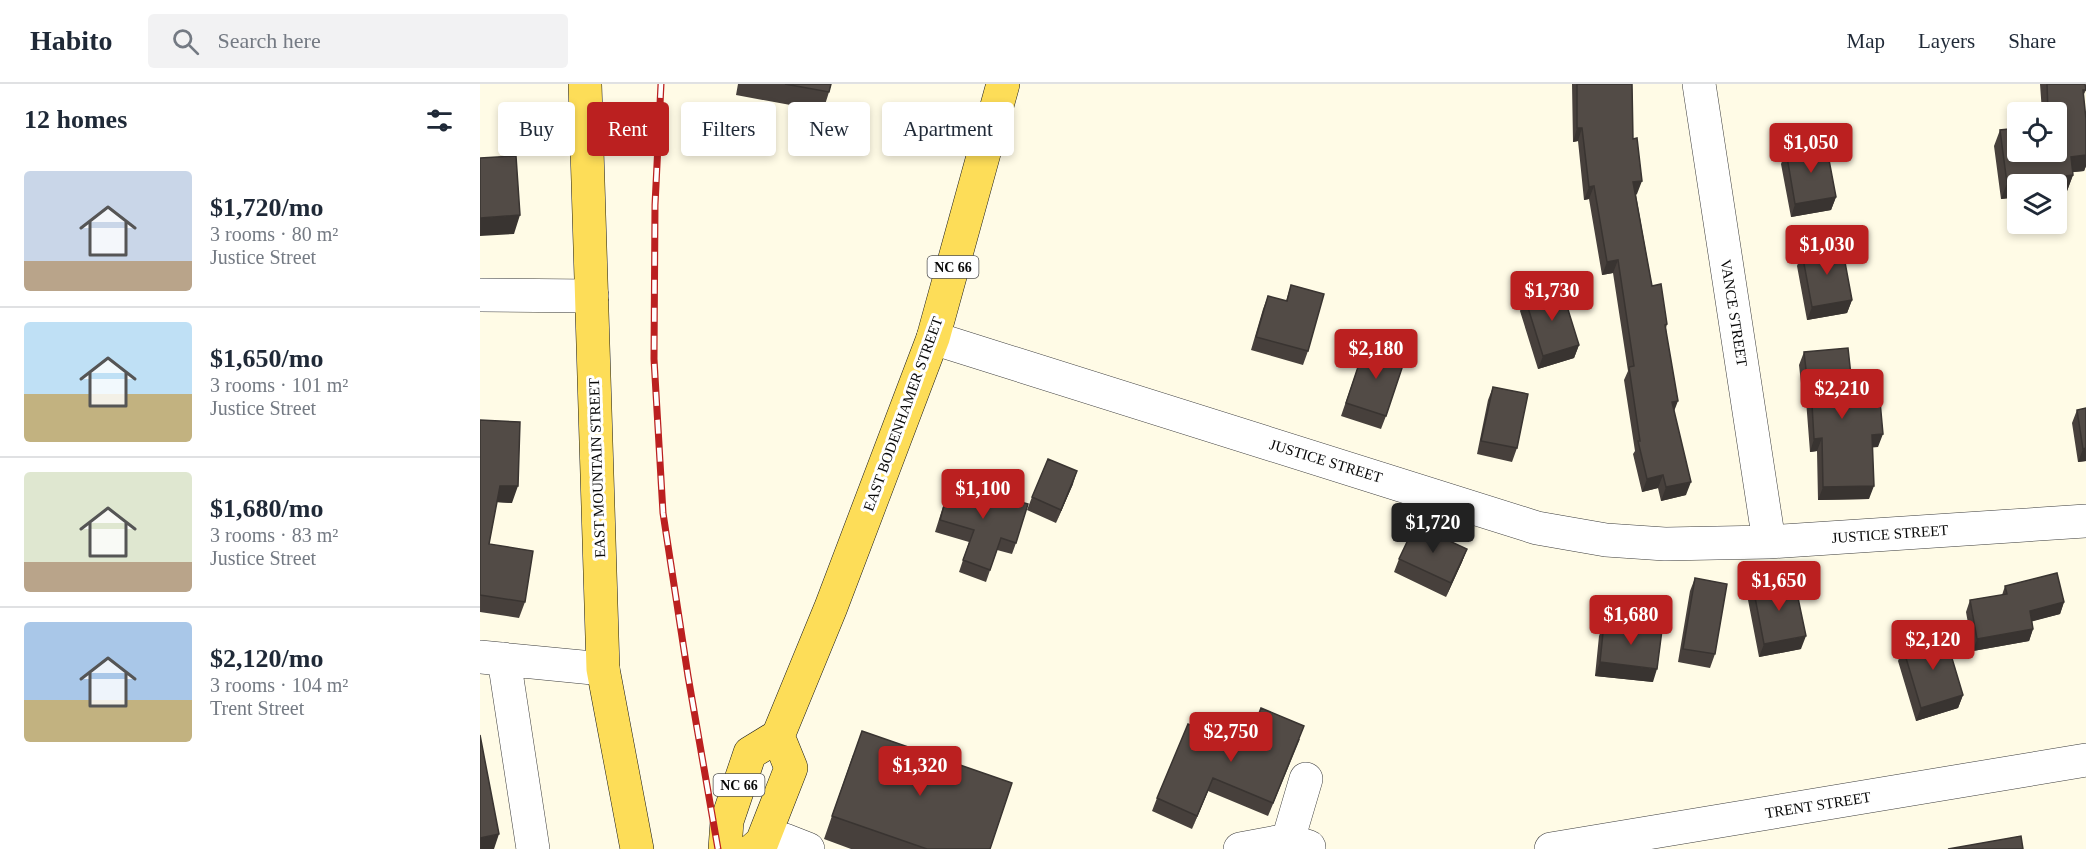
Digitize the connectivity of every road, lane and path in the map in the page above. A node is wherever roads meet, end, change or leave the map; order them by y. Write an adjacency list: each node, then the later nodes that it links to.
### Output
1 (585, 84): 5 (main road, EAST MOUNTAIN STREET)
2 (1003, 84): 6 (main road, EAST BODENHAMER STREET / NC 66)
3 (1699, 84): 8 (street, VANCE STREET)
4 (480, 295): 5 (street)
5 (592, 296): 10 (main road, EAST MOUNTAIN STREET)
6 (933, 338): 8 (street, JUSTICE STREET); 11 (main road, EAST BODENHAMER STREET / NC 66)
7 (2086, 521): 8 (street, JUSTICE STREET)
8 (1768, 542)
9 (492, 658): 10 (street); 16 (street)
10 (603, 669): 17 (main road, EAST MOUNTAIN STREET)
11 (778, 736): 15 (main road, NC 66); 18 (main road, NC 66)
12 (2086, 760): 21 (street, TRENT STREET)
13 (1306, 779): 14 (street)
14 (1298, 844): 20 (street)
15 (761, 847): 19 (street)
16 (532, 849)
17 (637, 849)
18 (725, 849)
19 (808, 849)
20 (1240, 849)
21 (1551, 849)

